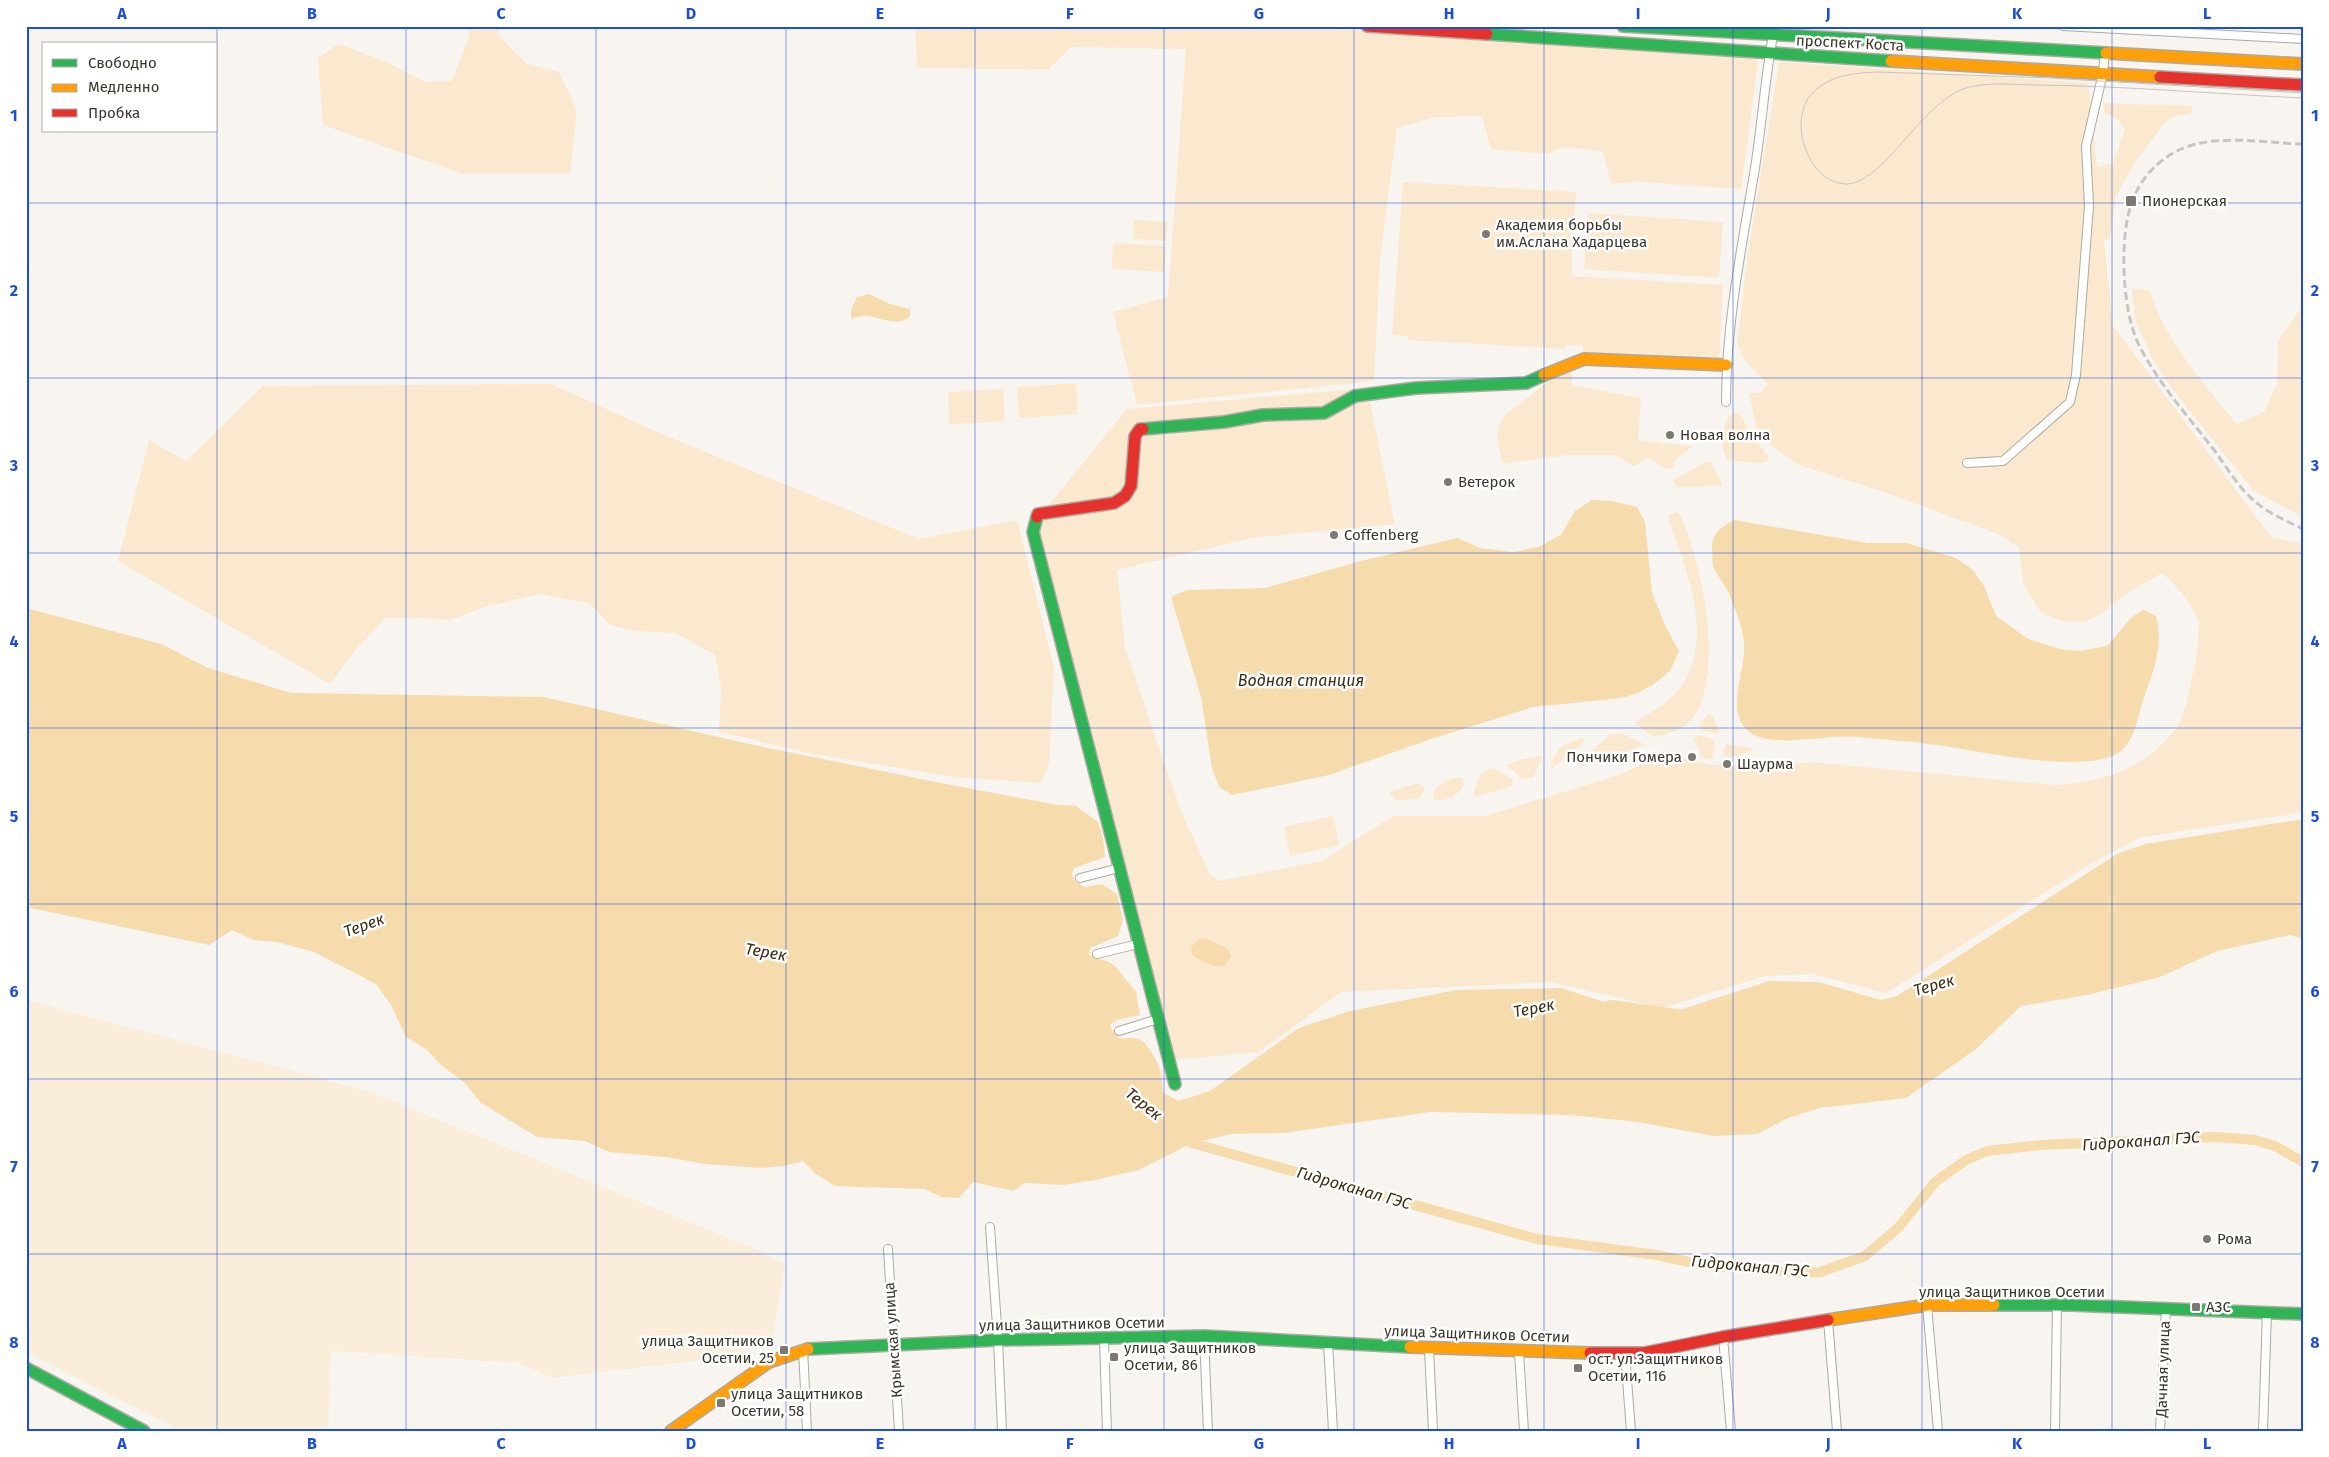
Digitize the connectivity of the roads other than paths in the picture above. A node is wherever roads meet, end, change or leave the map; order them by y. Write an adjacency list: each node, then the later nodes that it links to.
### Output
1 (1367, 26): 7 (street, проспект Коста)
2 (1622, 26): 4 (street, проспект Коста)
3 (2063, 26): 5 (street)
4 (1773, 35): 6 (street, проспект Коста); 7 (street)
5 (2303, 39)
6 (2105, 53): 8 (street, проспект Коста); 9 (street)
7 (1770, 54): 9 (street, проспект Коста); 11 (street)
8 (2303, 64)
9 (2103, 73): 10 (street, проспект Коста); 13 (street)
10 (2303, 85)
11 (1726, 365): 12 (street); 14 (street)
12 (1726, 402)
13 (1967, 463)
14 (1119, 868): 15 (street); 16 (street)
15 (1080, 878)
16 (1138, 944): 17 (street); 18 (street)
17 (1097, 954)
18 (1158, 1019): 19 (street); 20 (street)
19 (1119, 1031)
20 (1175, 1084)
21 (990, 1227): 31 (street)
22 (888, 1249): 34 (street, Крымская улица)
23 (1927, 1305): 24 (street, улица Защитников Осетии); 28 (street, улица Защитников Осетии); 53 (street)
24 (2057, 1305): 25 (street, улица Защитников Осетии); 54 (street)
25 (2166, 1308): 26 (street, улица Защитников Осетии); 55 (street, Дачная улица)
26 (2267, 1312): 27 (street, улица Защитников Осетии); 56 (street)
27 (2303, 1314)
28 (1828, 1320): 30 (street, улица Защитников Осетии); 52 (street)
29 (1204, 1336): 32 (street, улица Защитников Осетии); 33 (street, улица Защитников Осетии); 46 (street)
30 (1723, 1337): 38 (street, улица Защитников Осетии); 51 (street)
31 (998, 1340): 32 (street, улица Защитников Осетии); 34 (street, улица Защитников Осетии); 44 (street)
32 (1104, 1340): 45 (street)
33 (1328, 1342): 36 (street, улица Защитников Осетии); 47 (street)
34 (893, 1345): 35 (street, улица Защитников Осетии); 43 (street, Крымская улица)
35 (803, 1349): 41 (street, улица Защитников Осетии); 42 (street)
36 (1430, 1349): 37 (street, улица Защитников Осетии); 48 (street)
37 (1519, 1352): 38 (street, улица Защитников Осетии); 49 (street)
38 (1625, 1354): 50 (street)
39 (26, 1368): 40 (street)
40 (144, 1431)
41 (670, 1431)
42 (807, 1431)
43 (899, 1431)
44 (1002, 1431)
45 (1107, 1431)
46 (1208, 1431)
47 (1333, 1431)
48 (1433, 1431)
49 (1524, 1431)
50 (1631, 1431)
51 (1731, 1431)
52 (1837, 1431)
53 (1938, 1431)
54 (2055, 1431)
55 (2160, 1431)
56 (2263, 1431)

